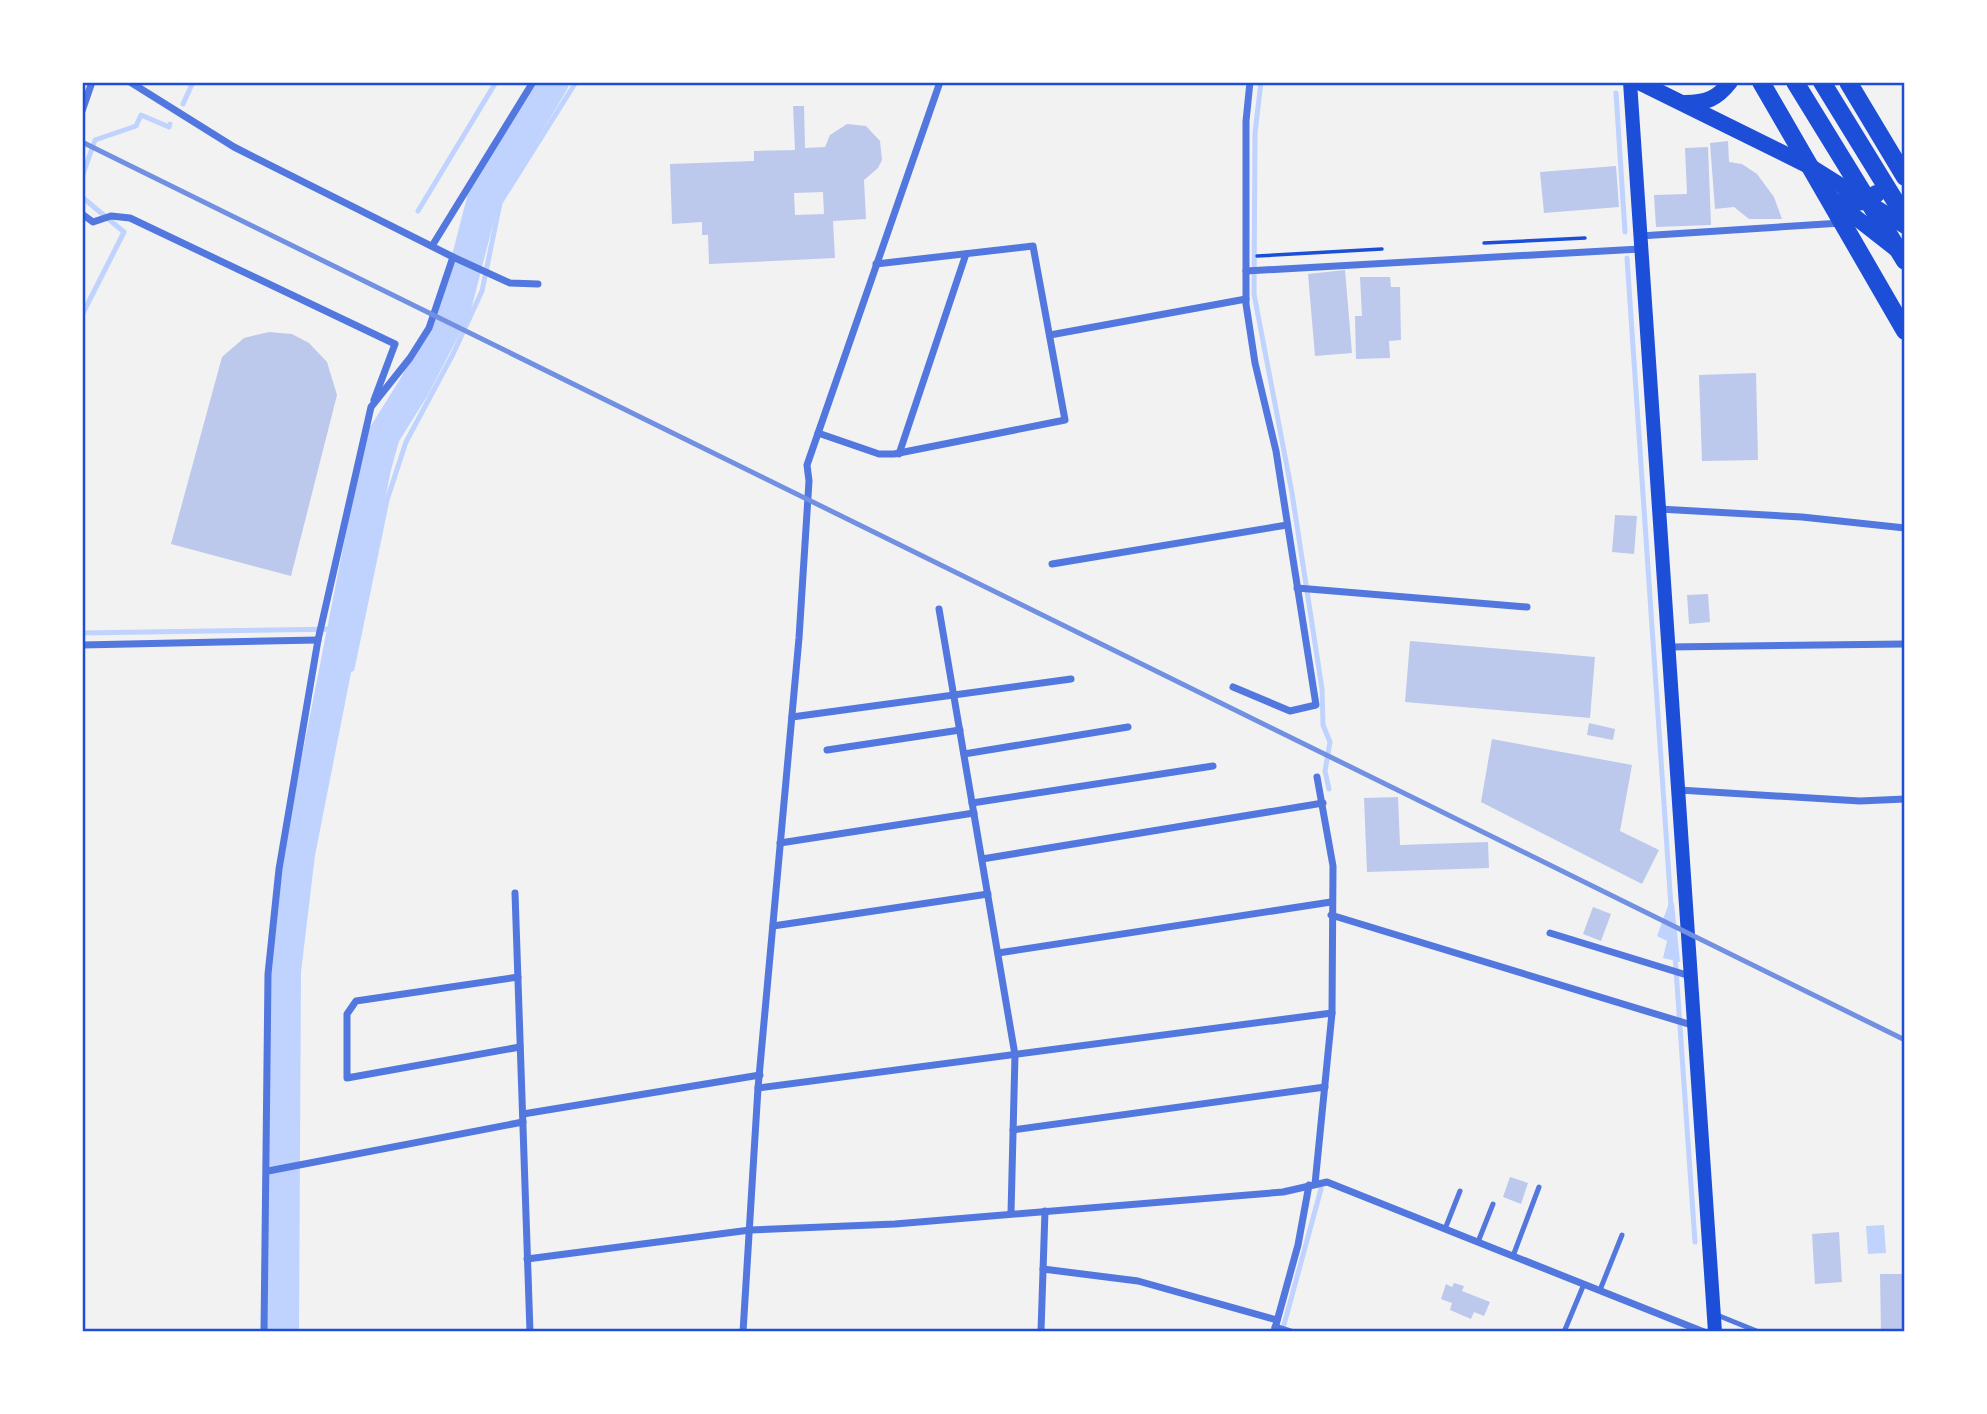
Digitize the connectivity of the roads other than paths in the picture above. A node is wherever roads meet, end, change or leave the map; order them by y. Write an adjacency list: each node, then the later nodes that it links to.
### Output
1 (92, 82): 14 (street)
2 (130, 82): 27 (street)
3 (533, 82): 27 (street)
4 (940, 82): 32 (street)
5 (1250, 82): 33 (street)
6 (1630, 82): 26 (main road)
7 (1639, 82): 13 (main road)
8 (1730, 82): 13 (main road)
9 (1761, 82): 18 (highway)
10 (1795, 82): 31 (highway)
11 (1822, 82): 23 (highway)
12 (1848, 82): 15 (highway)
13 (1683, 103): 16 (main road)
14 (82, 111)
15 (1876, 127): 17 (main road); 19 (highway); 21 (highway)
16 (1781, 152): 18 (main road); 20 (main road)
17 (1905, 165)
18 (1811, 167): 20 (highway); 21 (main road)
19 (1905, 177)
20 (1832, 199): 21 (highway); 24 (highway); 29 (main road)
21 (1866, 201): 25 (main road)
22 (82, 214): 38 (street)
23 (1905, 217)
24 (1841, 223): 26 (street); 36 (highway)
25 (1905, 226)
26 (1639, 242): 33 (street); 41 (main road)
27 (432, 246): 30 (street)
28 (966, 254): 32 (street); 37 (street); 40 (street)
29 (1905, 256)
30 (455, 258): 34 (street); 38 (street)
31 (1905, 261)
32 (876, 264): 39 (street)
33 (1252, 270): 35 (street)
34 (538, 284)
35 (1246, 299): 37 (street); 42 (street)
36 (1905, 331)
37 (1050, 335): 40 (street)
38 (371, 407): 48 (street)
39 (818, 433): 40 (street); 55 (street)
40 (899, 454)
41 (1658, 509): 43 (street); 51 (main road)
42 (1287, 525): 44 (street); 45 (street)
43 (1905, 528)
44 (1052, 564)
45 (1299, 588): 46 (street); 53 (street)
46 (1527, 607)
47 (939, 609): 54 (street)
48 (319, 637): 50 (street); 87 (street)
49 (1905, 644): 51 (street)
50 (82, 645)
51 (1669, 647): 62 (main road)
52 (1071, 679): 54 (street)
53 (1233, 687)
54 (954, 694): 55 (street); 57 (street)
55 (792, 717): 67 (street)
56 (1128, 727): 59 (street)
57 (960, 730): 58 (street); 59 (street)
58 (827, 750)
59 (964, 754): 64 (street)
60 (1213, 766): 64 (street)
61 (1317, 777): 65 (street)
62 (1679, 790): 63 (street); 76 (main road)
63 (1905, 799)
64 (972, 803): 66 (street)
65 (1323, 803): 68 (street); 71 (street)
66 (974, 813): 67 (street); 68 (street)
67 (780, 843): 73 (street)
68 (982, 859): 70 (street)
69 (515, 892): 77 (street)
70 (988, 894): 73 (street); 75 (street)
71 (1331, 902): 72 (street); 75 (street)
72 (1331, 915): 78 (street); 79 (street)
73 (773, 926): 82 (street)
74 (1550, 933): 76 (street)
75 (998, 953): 81 (street)
76 (1687, 975): 79 (main road)
77 (518, 977): 80 (street); 80 (street)
78 (1332, 1013): 81 (street); 83 (street)
79 (1690, 1025): 103 (main road)
80 (520, 1046): 85 (street)
81 (1015, 1055): 84 (street); 86 (street)
82 (760, 1075): 84 (street); 85 (street)
83 (1325, 1087): 86 (street); 88 (street)
84 (758, 1088): 95 (street)
85 (523, 1118): 87 (street); 99 (street)
86 (1013, 1130): 93 (street)
87 (272, 1170): 106 (street)
88 (1312, 1184): 92 (street); 94 (street); 104 (street)
89 (1539, 1187): 98 (lane)
90 (1460, 1191): 94 (lane)
91 (1493, 1204): 97 (lane)
92 (1045, 1210): 93 (street); 100 (street)
93 (1011, 1213): 95 (street)
94 (1445, 1229): 97 (street)
95 (750, 1230): 99 (street); 108 (street)
96 (1622, 1235): 102 (lane)
97 (1478, 1242): 98 (street)
98 (1513, 1256): 101 (street)
99 (527, 1259): 107 (street)
100 (1043, 1269): 104 (street); 105 (street)
101 (1584, 1284): 102 (street); 109 (lane)
102 (1600, 1290): 110 (street)
103 (1714, 1314): 111 (main road); 112 (lane)
104 (1281, 1328)
105 (1041, 1331)
106 (264, 1332)
107 (530, 1332)
108 (743, 1332)
109 (1564, 1332)
110 (1704, 1332)
111 (1714, 1332)
112 (1759, 1332)

